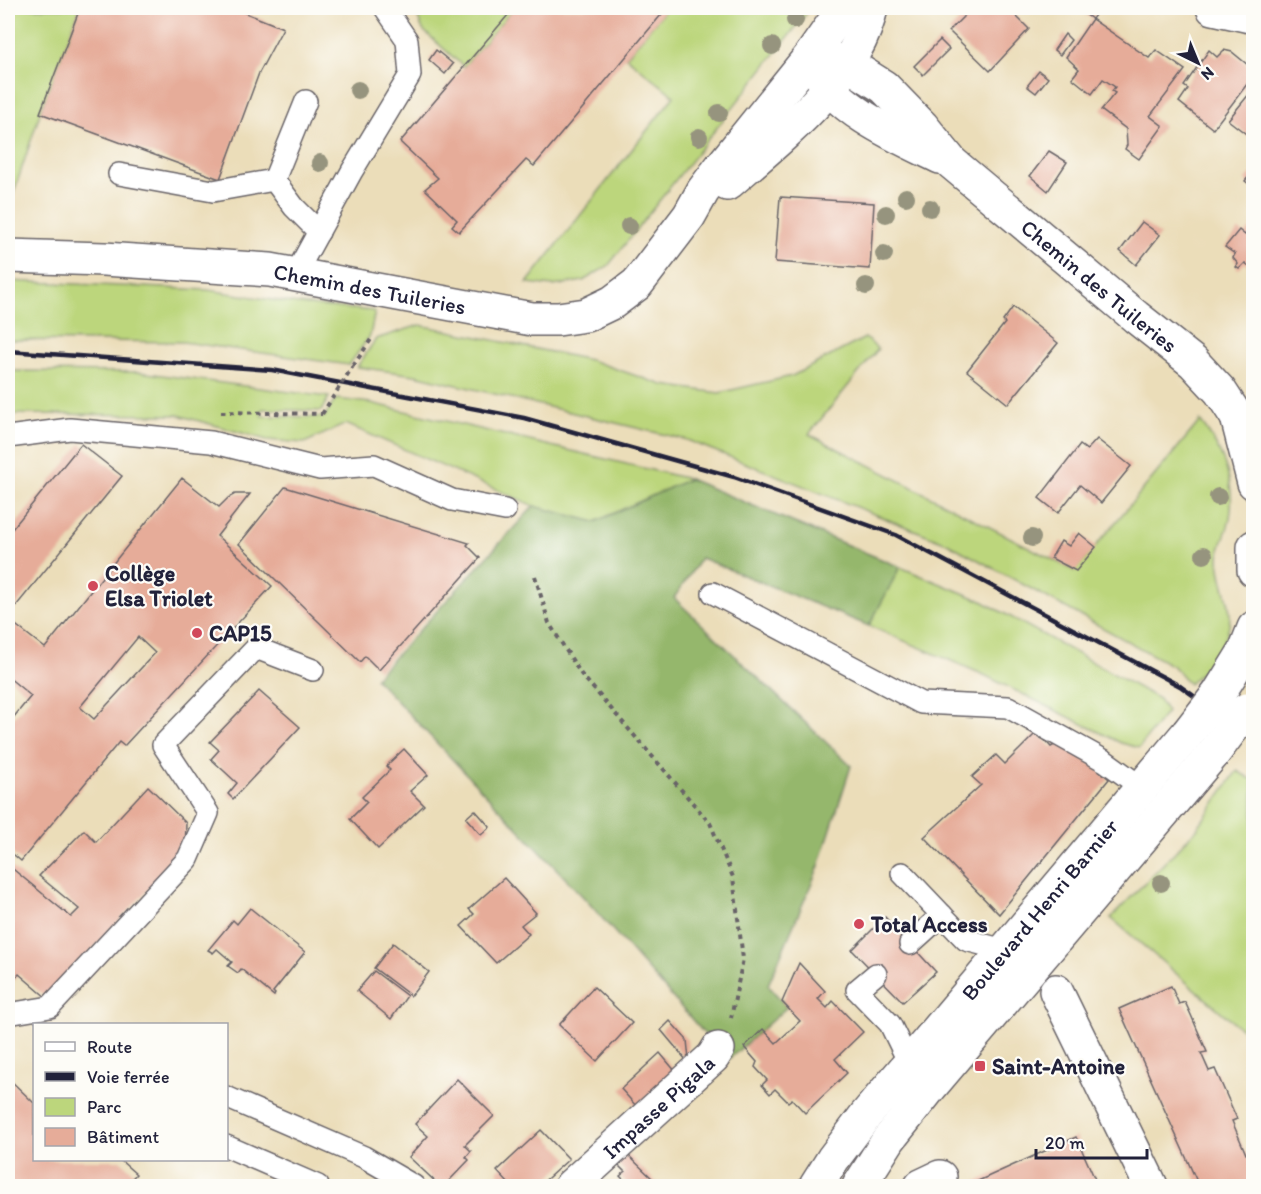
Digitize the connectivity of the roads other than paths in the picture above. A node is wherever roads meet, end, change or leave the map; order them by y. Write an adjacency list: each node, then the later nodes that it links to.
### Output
1 (384, 8): 12 (lane)
2 (844, 8): 6 (street)
3 (871, 8): 7 (street)
4 (1213, 8): 5 (street)
5 (1254, 17)
6 (812, 54): 7 (street, Chemin des Tuileries); 11 (street, Chemin des Tuileries)
7 (837, 76): 11 (street, Chemin des Tuileries); 15 (street, Chemin des Tuileries)
8 (306, 101): 10 (lane)
9 (119, 174): 10 (lane)
10 (274, 180): 12 (lane)
11 (689, 216): 14 (street, Chemin des Tuileries)
12 (319, 232): 14 (lane)
13 (8, 256): 14 (street, Chemin des Tuileries)
14 (295, 275)
15 (1245, 425): 17 (street, Chemin des Tuileries)
16 (8, 437): 18 (lane)
17 (1254, 483)
18 (505, 510)
19 (1254, 547): 20 (street)
20 (1254, 570)
21 (713, 593): 25 (lane)
22 (1254, 628): 25 (street, Boulevard Henri Barnier, bridge)
23 (313, 670): 32 (lane)
24 (1250, 705): 41 (street, Boulevard Henri Barnier, bridge)
25 (1142, 787): 29 (street, Boulevard Henri Barnier)
26 (902, 873): 27 (lane)
27 (942, 915): 28 (lane); 29 (lane)
28 (910, 944)
29 (1004, 950): 34 (street, Boulevard Henri Barnier)
30 (876, 974): 34 (lane)
31 (1056, 991): 42 (street)
32 (8, 1014)
33 (718, 1049): 39 (street, Impasse Pigala)
34 (909, 1063): 40 (street, Boulevard Henri Barnier)
35 (228, 1098): 38 (lane)
36 (228, 1147): 37 (lane)
37 (318, 1186)
38 (414, 1186)
39 (571, 1186)
40 (816, 1186)
41 (859, 1186)
42 (1151, 1186)

